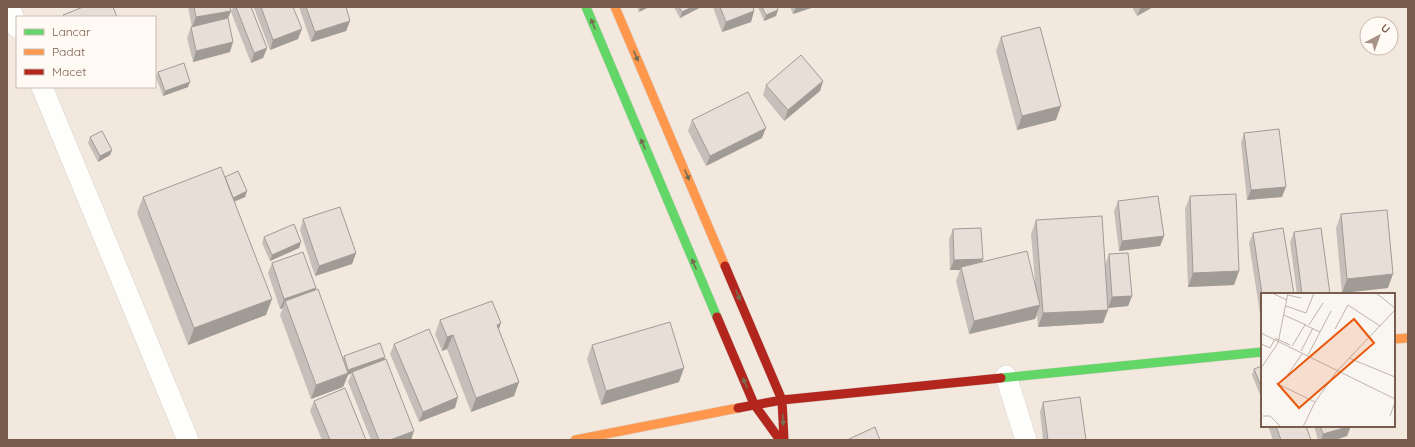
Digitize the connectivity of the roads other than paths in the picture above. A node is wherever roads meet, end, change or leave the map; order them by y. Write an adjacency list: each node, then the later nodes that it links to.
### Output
1 (9, 7): 4 (street)
2 (586, 7): 11 (main road, one-way to 2)
3 (615, 7): 10 (main road, one-way to 10)
4 (16, 24)
5 (42, 88): 12 (street)
6 (1408, 338): 7 (main road)
7 (1395, 339)
8 (1261, 352): 9 (main road)
9 (1006, 376): 10 (main road); 16 (street)
10 (782, 400): 11 (main road); 15 (main road, one-way to 15)
11 (754, 404): 13 (main road); 14 (main road)
12 (188, 440)
13 (575, 440)
14 (780, 440)
15 (784, 440)
16 (1026, 440)

